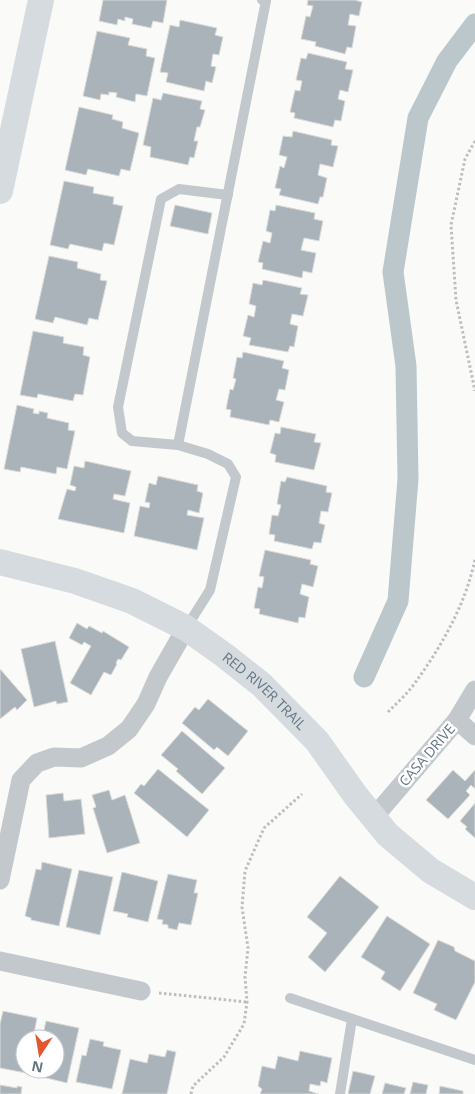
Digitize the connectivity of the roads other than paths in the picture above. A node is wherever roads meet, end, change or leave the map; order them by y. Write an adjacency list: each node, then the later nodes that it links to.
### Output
1 (41, 0): 3 (street)
2 (262, 0): 4 (lane)
3 (0, 191)
4 (228, 195): 5 (lane); 5 (lane)
5 (178, 445): 7 (lane)
6 (0, 562): 7 (street, RED RIVER TRAIL)
7 (186, 628): 11 (street, RED RIVER TRAIL); 12 (street)
8 (475, 690): 9 (street, CASA DRIVE)
9 (457, 720): 10 (street); 11 (street, CASA DRIVE)
10 (475, 736)
11 (374, 817): 13 (street, RED RIVER TRAIL)
12 (0, 880)
13 (475, 897)
14 (0, 961): 15 (street)
15 (141, 991)
16 (290, 998): 17 (lane)
17 (352, 1020): 18 (lane); 19 (lane)
18 (475, 1060)
19 (340, 1094)

